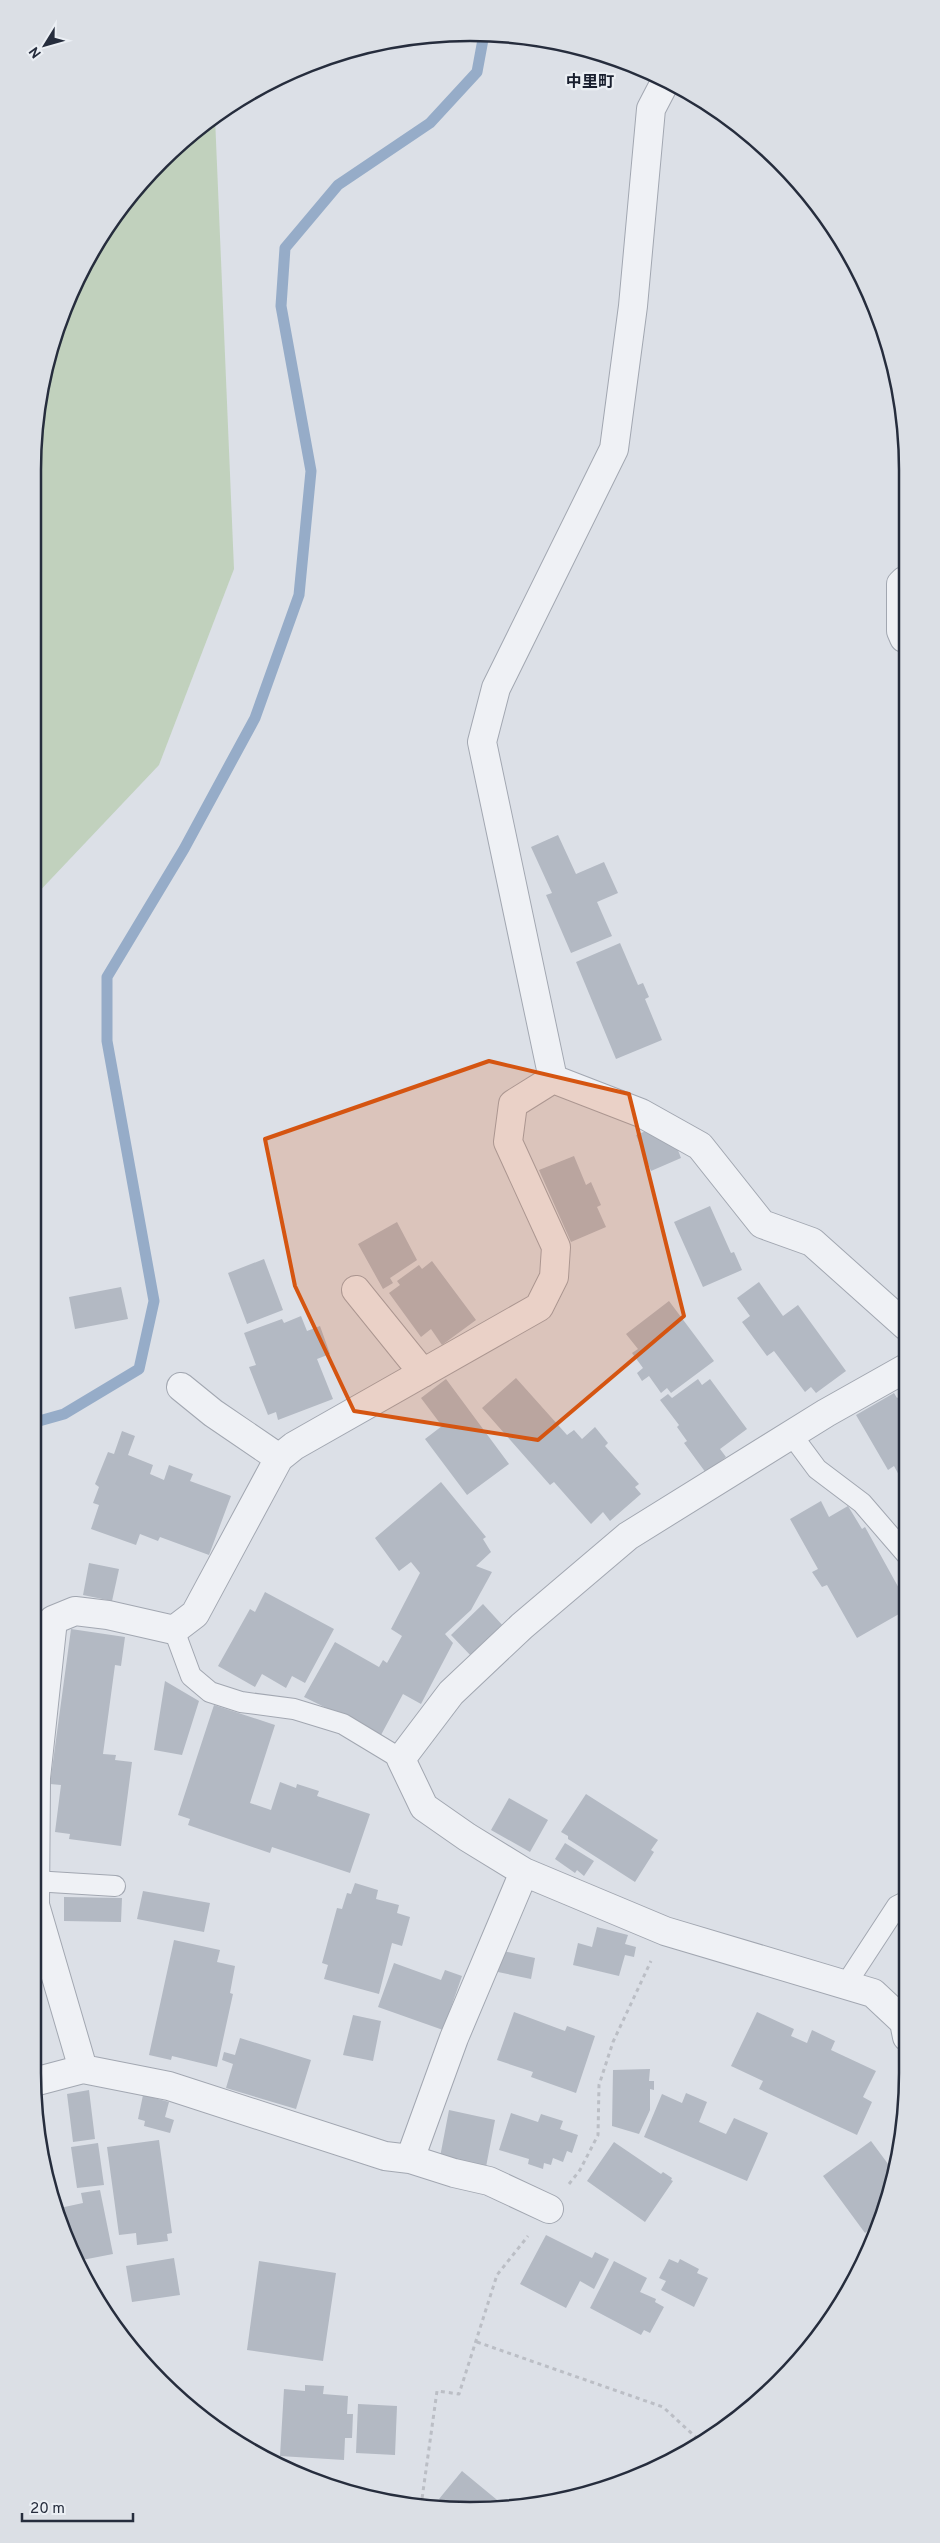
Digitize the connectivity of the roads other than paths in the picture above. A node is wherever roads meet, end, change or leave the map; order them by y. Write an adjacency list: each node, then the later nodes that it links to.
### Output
1 (663, 87): 2 (street)
2 (553, 1079): 4 (street); 6 (street)
3 (356, 1290): 6 (street)
4 (899, 1320)
5 (899, 1372): 8 (street)
6 (424, 1373): 9 (street)
7 (181, 1387): 9 (street)
8 (791, 1434): 10 (lane); 14 (street)
9 (279, 1458): 11 (street)
10 (899, 1546)
11 (174, 1630): 12 (street); 14 (lane)
12 (42, 1637): 13 (street)
13 (41, 1660)
14 (401, 1758): 15 (street)
15 (524, 1872): 20 (street); 24 (street)
16 (41, 1881): 17 (lane)
17 (115, 1886)
18 (899, 1905): 20 (lane)
19 (41, 1926): 22 (street)
20 (846, 1984): 21 (street)
21 (899, 2017)
22 (83, 2069): 23 (street); 24 (street)
23 (41, 2080)
24 (410, 2159): 25 (street)
25 (549, 2209)

